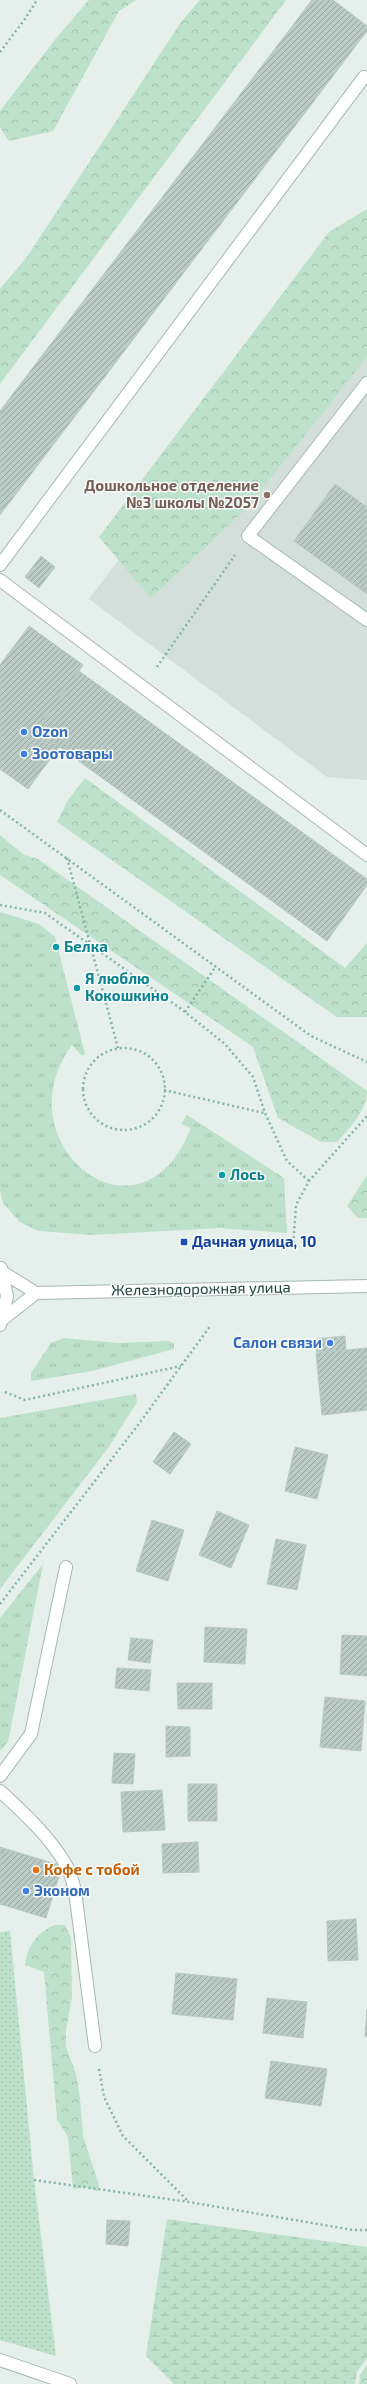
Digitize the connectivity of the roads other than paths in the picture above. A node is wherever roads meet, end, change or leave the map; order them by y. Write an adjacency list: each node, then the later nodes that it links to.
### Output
1 (364, 77): 3 (street)
2 (367, 383): 5 (street)
3 (0, 565)
4 (0, 580): 6 (street)
5 (367, 620)
6 (367, 855)
7 (2, 1269): 9 (street); 10 (street)
8 (367, 1286): 9 (street, Железнодорожная улица)
9 (36, 1293): 10 (street)
10 (2, 1322)
11 (66, 1567): 12 (street)
12 (0, 1776)
13 (0, 1791): 14 (street)
14 (95, 2046)
15 (0, 2360): 16 (street)
16 (70, 2384)

